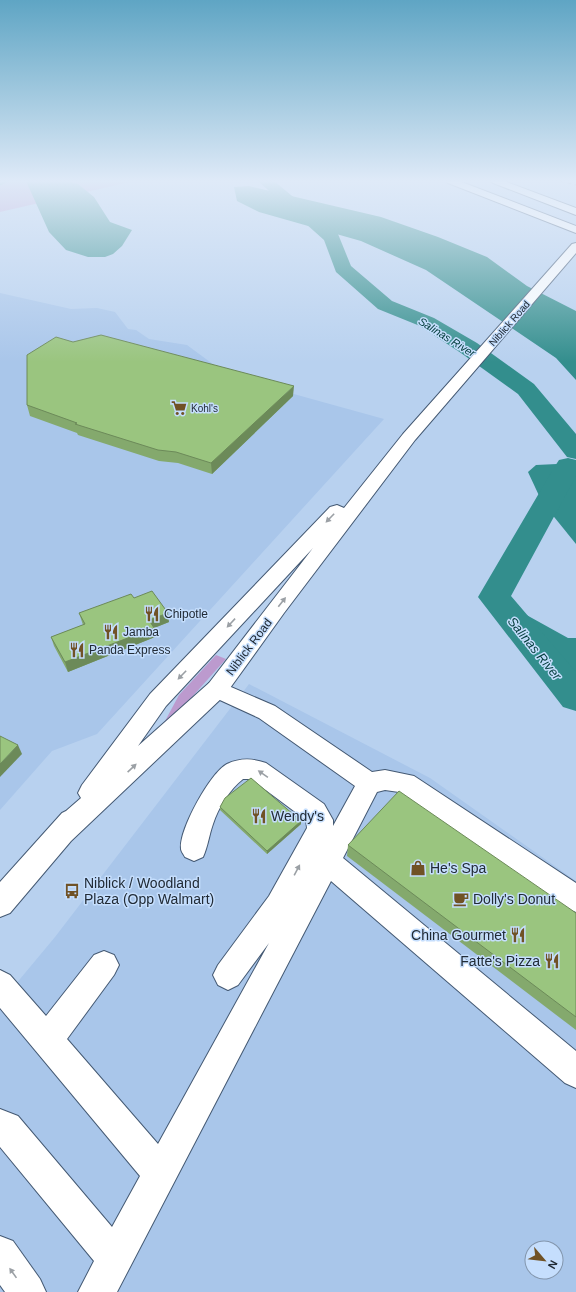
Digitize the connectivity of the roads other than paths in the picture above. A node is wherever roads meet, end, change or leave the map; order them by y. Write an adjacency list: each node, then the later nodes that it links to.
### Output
1 (576, 246): 2 (main road, Niblick Road)
2 (409, 437): 3 (main road, Niblick Road, one-way to 2); 5 (main road, Niblick Road, one-way to 5)
3 (217, 689): 4 (lane); 5 (main road, Niblick Road, one-way to 3)
4 (369, 783): 7 (lane); 8 (lane)
5 (62, 832): 9 (main road, Niblick Road)
6 (194, 849): 11 (lane, one-way to 6)
7 (327, 861): 14 (lane); 16 (lane)
8 (576, 899)
9 (0, 903)
10 (104, 965): 13 (lane)
11 (228, 975)
12 (0, 985): 13 (lane)
13 (47, 1040): 16 (lane)
14 (576, 1072)
15 (0, 1126): 18 (lane)
16 (160, 1173): 18 (lane)
17 (0, 1254): 19 (lane, one-way to 17)
18 (115, 1258): 20 (lane)
19 (26, 1292)
20 (97, 1292)

